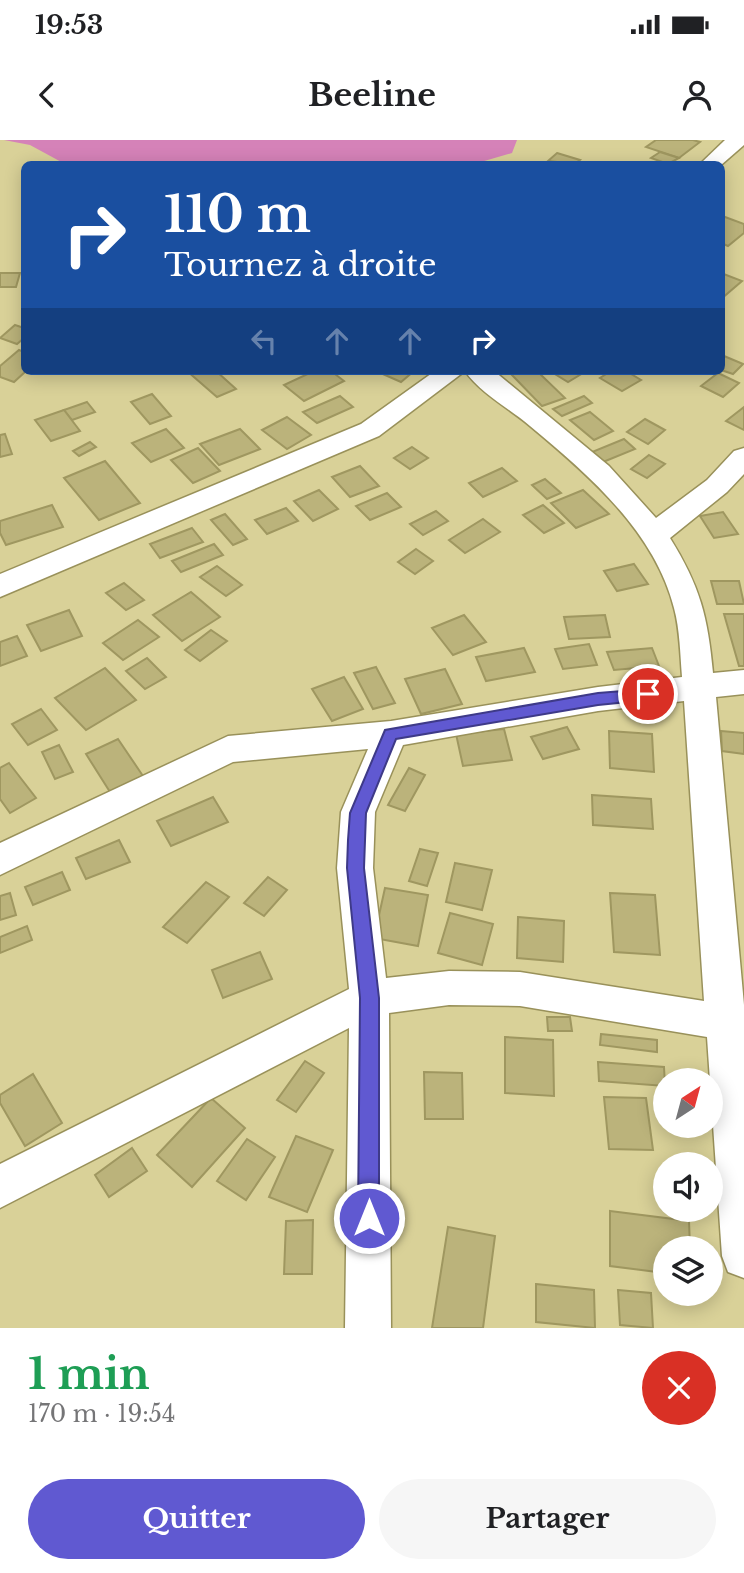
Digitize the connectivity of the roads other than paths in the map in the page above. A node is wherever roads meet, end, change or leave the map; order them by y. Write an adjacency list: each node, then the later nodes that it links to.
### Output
1 (737, 140): 2 (street)
2 (713, 161)
3 (446, 375): 7 (street)
4 (483, 375): 6 (street)
5 (744, 457): 6 (street)
6 (655, 534): 9 (street)
7 (0, 586)
8 (744, 682): 9 (street)
9 (699, 690): 10 (street); 13 (street)
10 (391, 734): 11 (street); 12 (street)
11 (0, 860)
12 (369, 998): 13 (street); 14 (street); 16 (street)
13 (734, 1023): 15 (street)
14 (0, 1187)
15 (744, 1256)
16 (368, 1328)

